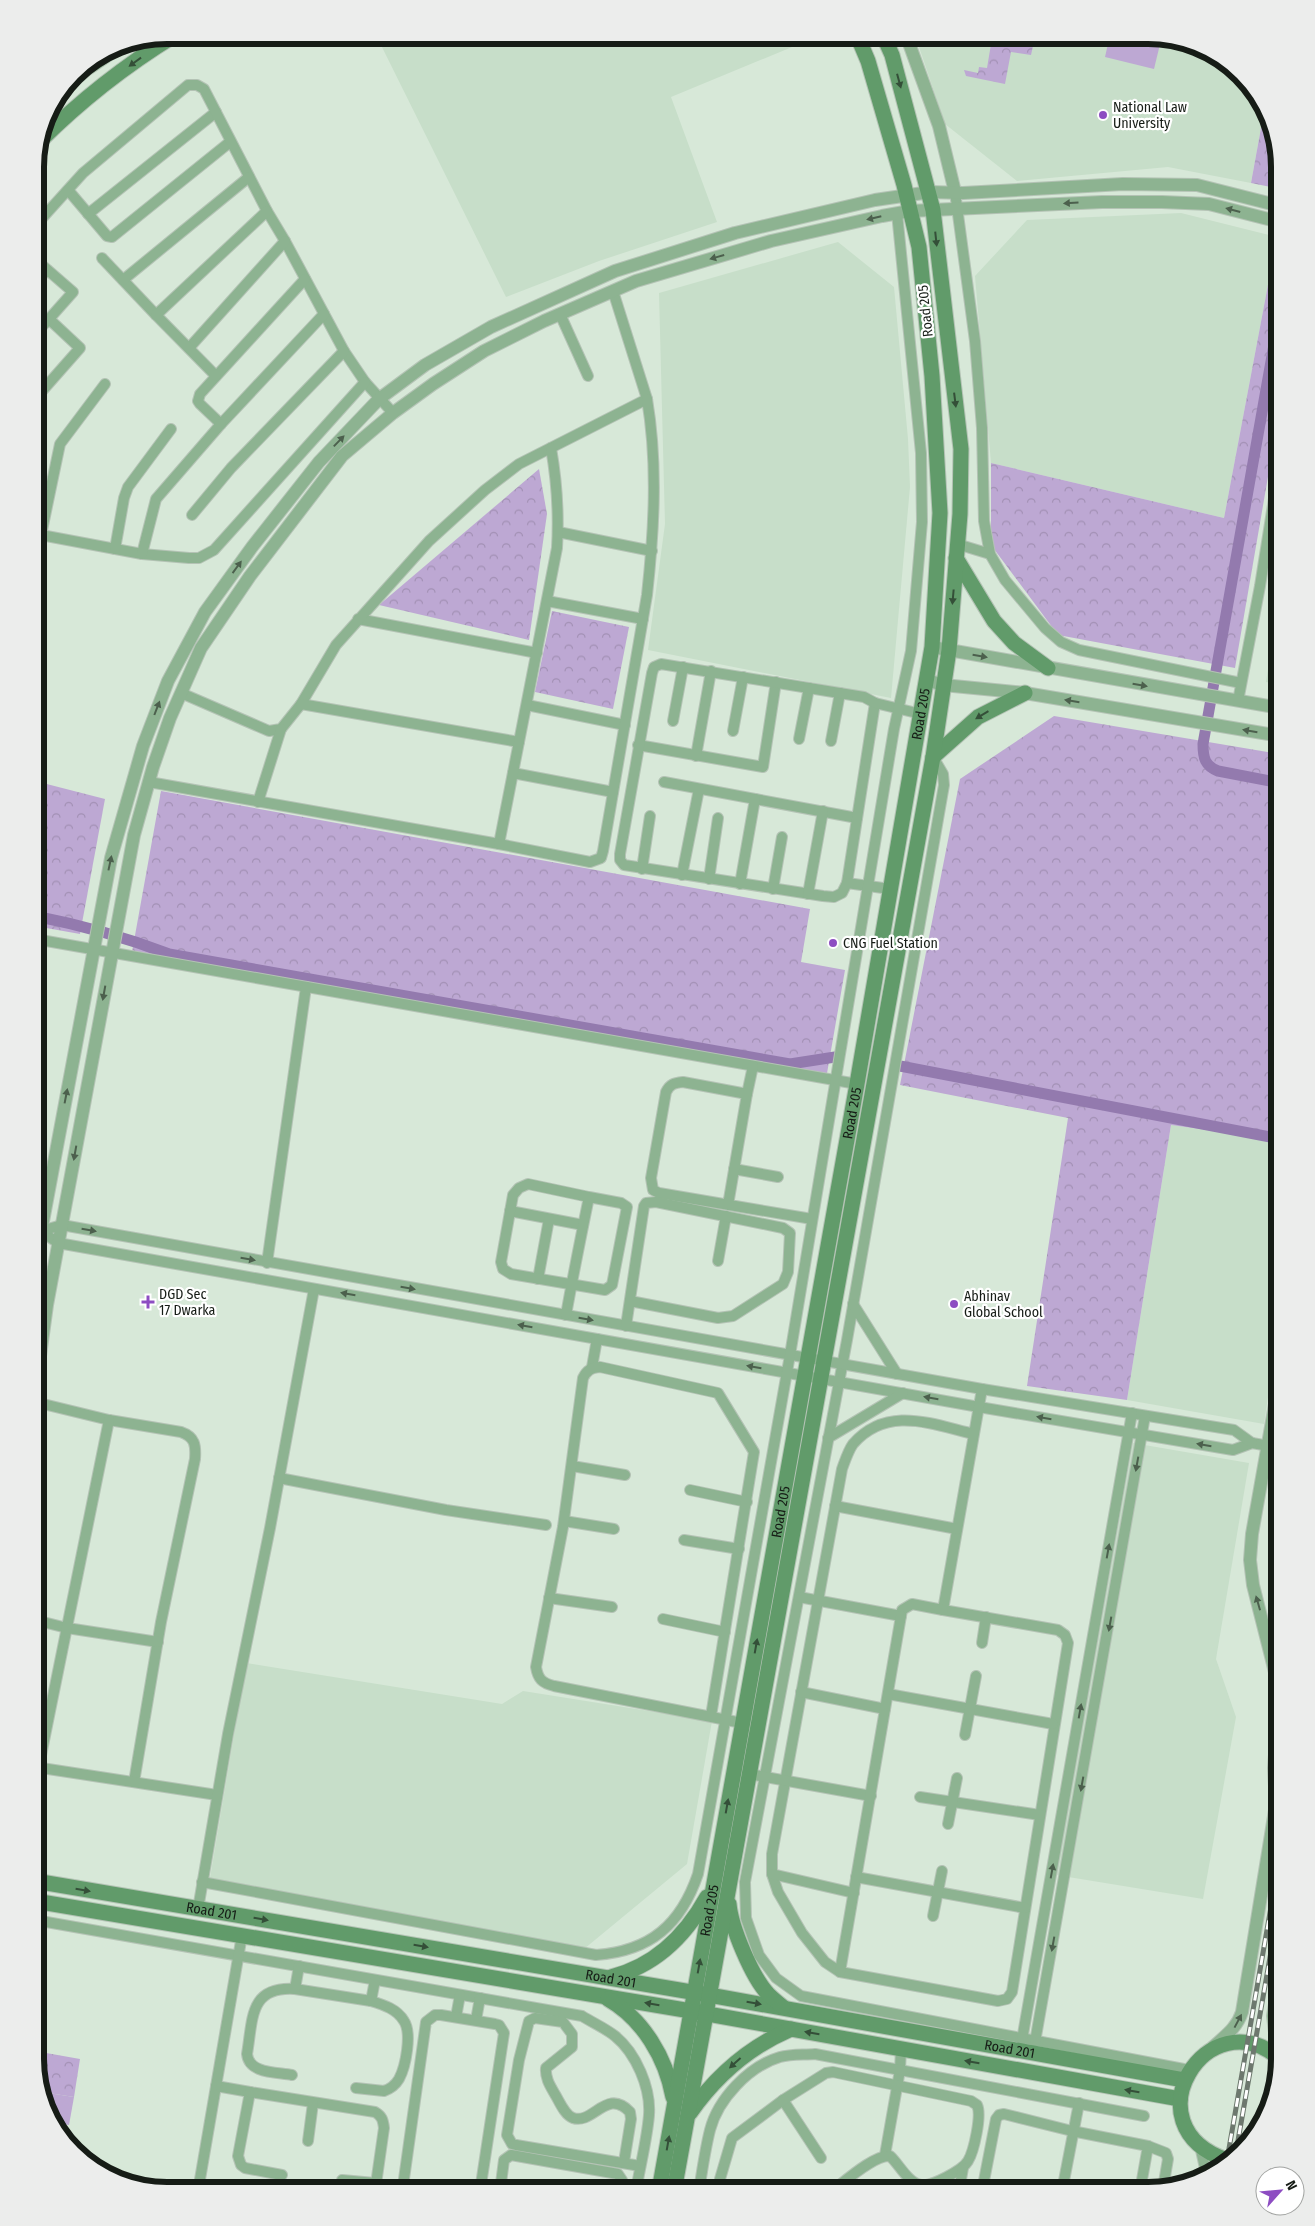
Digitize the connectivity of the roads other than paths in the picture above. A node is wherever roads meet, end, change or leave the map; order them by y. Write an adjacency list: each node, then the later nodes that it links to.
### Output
1 (162, 44): 6 (main road, one-way to 6)
2 (861, 44): 12 (main road, Road 205)
3 (887, 44): 10 (main road, Road 205, one-way to 10)
4 (909, 44): 11 (street)
5 (216, 112): 7 (street); 9 (street); 18 (street)
6 (49, 131)
7 (230, 142): 8 (street); 18 (street)
8 (249, 177): 16 (street); 27 (street)
9 (68, 190): 18 (street); 19 (street)
10 (930, 192): 11 (street); 12 (street); 14 (main road, Road 205)
11 (955, 192): 13 (street); 15 (street)
12 (907, 196): 17 (main road, Road 205); 41 (street)
13 (1271, 204)
14 (933, 210): 15 (street); 17 (street); 54 (main road, Road 205, one-way to 54)
15 (958, 210): 20 (street, one-way to 15); 56 (street)
16 (267, 211): 21 (street); 31 (street)
17 (904, 212): 28 (street, one-way to 28); 60 (main road, Road 205); 80 (street)
18 (88, 214)
19 (44, 216)
20 (1271, 220)
21 (285, 240): 26 (street); 34 (street)
22 (102, 258): 27 (street)
23 (44, 267): 24 (street)
24 (47, 270): 25 (street); 32 (street)
25 (44, 273)
26 (305, 278): 29 (street); 36 (street)
27 (123, 280): 31 (street)
28 (613, 291): 30 (street); 42 (street)
29 (324, 314): 35 (street); 44 (street)
30 (560, 314): 37 (street); 43 (street)
31 (156, 315): 34 (street)
32 (50, 319): 33 (street); 40 (street)
33 (44, 325)
34 (190, 348): 36 (street)
35 (344, 351): 38 (street); 48 (street)
36 (216, 376): 44 (street)
37 (588, 376)
38 (365, 382): 41 (street); 55 (street)
39 (105, 384): 47 (street)
40 (44, 389)
41 (380, 399): 43 (street); 116 (street, one-way to 41)
42 (648, 400): 46 (street); 53 (street)
43 (393, 413): 72 (street)
44 (221, 424): 55 (street)
45 (171, 429): 52 (street)
46 (551, 448): 50 (street); 58 (street)
47 (44, 509)
48 (192, 514)
49 (1271, 517): 69 (street)
50 (558, 532): 53 (street); 57 (street)
51 (44, 534): 52 (street)
52 (115, 549): 55 (street)
53 (652, 551): 59 (street)
54 (957, 551): 56 (street); 61 (main road, Road 205, one-way to 61); 64 (main road)
55 (142, 554)
56 (990, 554): 69 (street)
57 (547, 601): 59 (street); 62 (street)
58 (358, 619): 62 (street); 77 (street)
59 (643, 619): 83 (street)
60 (932, 647): 61 (street); 67 (main road, Road 205)
61 (949, 650): 64 (street, one-way to 64); 70 (main road, Road 205)
62 (537, 654): 78 (street)
63 (682, 667): 65 (street); 82 (street); 90 (street)
64 (1048, 668): 75 (street, one-way to 75)
65 (711, 672): 66 (street); 91 (street)
66 (743, 677): 68 (street); 85 (street)
67 (927, 680): 70 (street); 81 (main road, Road 205)
68 (776, 682): 71 (street); 91 (street)
69 (1237, 682): 75 (street)
70 (943, 685): 74 (street); 92 (main road, Road 205)
71 (809, 688): 73 (street); 87 (street)
72 (182, 693): 84 (street); 94 (street)
73 (840, 693): 76 (street); 88 (street)
74 (1025, 693): 86 (street, one-way to 74); 92 (main road, one-way to 92)
75 (1234, 700): 79 (street)
76 (875, 703): 80 (street); 103 (street)
77 (301, 704): 84 (street); 89 (street)
78 (527, 705): 83 (street); 89 (street)
79 (1271, 706)
80 (899, 710): 81 (street); 111 (street)
81 (921, 714): 113 (main road, Road 205)
82 (673, 721)
83 (624, 725): 97 (street)
84 (281, 729): 99 (street)
85 (733, 731)
86 (1271, 734)
87 (799, 739)
88 (831, 741)
89 (519, 742): 93 (street)
90 (638, 745): 91 (street); 106 (street)
91 (696, 756)
92 (933, 757): 143 (street); 150 (main road, Road 205)
93 (513, 773): 97 (street); 105 (street)
94 (149, 782): 99 (street); 117 (street)
95 (664, 782): 96 (street)
96 (698, 789): 98 (street); 107 (street)
97 (613, 792): 105 (street)
98 (755, 799): 100 (street); 110 (street)
99 (258, 802): 105 (street)
100 (823, 812): 103 (street); 114 (street)
101 (650, 816): 106 (street)
102 (718, 818): 108 (street)
103 (857, 818): 109 (street)
104 (782, 837): 112 (street)
105 (499, 844)
106 (642, 869): 107 (street)
107 (682, 875): 108 (street)
108 (709, 879): 110 (street)
109 (847, 882): 111 (street); 114 (street)
110 (740, 884): 112 (street)
111 (868, 886): 113 (street); 120 (street)
112 (773, 889): 114 (street)
113 (890, 889): 121 (main road, Road 205)
114 (808, 894)
115 (44, 940): 116 (street)
116 (94, 947): 117 (street); 128 (street, one-way to 116)
117 (112, 949): 118 (street); 132 (street, one-way to 132)
118 (306, 987): 119 (street); 138 (street)
119 (753, 1066): 120 (street); 122 (street)
120 (836, 1080): 121 (street); 131 (street)
121 (857, 1084): 149 (main road, Road 205)
122 (747, 1094): 123 (street); 126 (street)
123 (734, 1169): 124 (street); 126 (street)
124 (778, 1177)
125 (589, 1197): 127 (street); 133 (street); 140 (street)
126 (728, 1205): 131 (street)
127 (510, 1211): 130 (street); 139 (street)
128 (44, 1215)
129 (726, 1216): 137 (street); 142 (street); 142 (street)
130 (549, 1218): 133 (street); 139 (street)
131 (812, 1219): 148 (street)
132 (62, 1225): 134 (street); 136 (street); 138 (street, one-way to 138)
133 (583, 1225): 140 (street)
134 (44, 1230)
135 (44, 1233): 136 (street)
136 (58, 1242): 141 (street); 146 (street)
137 (718, 1261)
138 (267, 1263): 144 (street, one-way to 144)
139 (538, 1279): 140 (street)
140 (572, 1284): 144 (street)
141 (314, 1289): 147 (street, one-way to 141); 174 (street)
142 (630, 1301): 145 (street)
143 (853, 1304): 151 (street); 154 (street)
144 (566, 1316): 145 (street, one-way to 145)
145 (626, 1326): 148 (street)
146 (44, 1327)
147 (597, 1339): 152 (street); 153 (street, one-way to 147)
148 (790, 1355): 149 (street); 153 (street)
149 (807, 1358): 150 (street); 155 (main road, Road 205)
150 (824, 1361): 151 (street); 156 (main road, Road 205)
151 (842, 1364): 154 (street); 157 (street)
152 (592, 1367): 172 (street); 176 (street)
153 (786, 1373): 155 (street); 204 (street)
154 (897, 1374): 158 (street)
155 (804, 1376): 156 (street); 205 (main road, Road 205, one-way to 155)
156 (821, 1378): 157 (street); 210 (main road, Road 205)
157 (839, 1381): 159 (street); 169 (street)
158 (982, 1389): 161 (street); 162 (street)
159 (903, 1393): 161 (street, one-way to 159); 169 (street)
160 (44, 1404): 164 (street)
161 (979, 1407): 165 (street, one-way to 161); 167 (street)
162 (1132, 1414): 163 (street); 165 (street)
163 (1146, 1416): 168 (street); 170 (street)
164 (109, 1420): 193 (street); 195 (street)
165 (1129, 1432): 168 (street); 255 (street, one-way to 165)
166 (1271, 1433): 171 (street)
167 (974, 1434): 177 (street); 181 (street)
168 (1142, 1434): 170 (street, one-way to 168); 256 (street, one-way to 256)
169 (828, 1438): 184 (street)
170 (1252, 1443): 171 (street)
171 (1269, 1446): 197 (street, one-way to 171)
172 (572, 1466): 173 (street); 178 (street)
173 (625, 1475)
174 (279, 1478): 179 (street); 215 (street)
175 (690, 1490): 176 (street)
176 (747, 1502): 183 (street)
177 (835, 1506): 181 (street); 186 (street)
178 (564, 1522): 180 (street); 185 (street)
179 (546, 1525)
180 (614, 1529)
181 (958, 1529): 188 (street)
182 (684, 1540): 183 (street)
183 (739, 1548): 194 (street)
184 (798, 1597): 186 (street); 211 (street)
185 (549, 1598): 187 (street); 203 (street)
186 (818, 1600): 189 (street); 199 (street)
187 (612, 1607)
188 (943, 1610): 189 (street); 190 (street)
189 (901, 1616): 200 (street)
190 (986, 1617): 196 (street); 206 (street)
191 (663, 1619): 194 (street)
192 (44, 1622): 193 (street)
193 (67, 1628): 195 (street); 207 (street)
194 (725, 1632): 203 (street)
195 (158, 1642): 214 (street)
196 (982, 1643)
197 (1271, 1656)
198 (976, 1676): 202 (street)
199 (801, 1692): 201 (street); 213 (street)
200 (888, 1694): 201 (street); 202 (street)
201 (885, 1709): 216 (street)
202 (970, 1709): 206 (street); 208 (street)
203 (711, 1716): 204 (street)
204 (725, 1720): 205 (street); 225 (street)
205 (742, 1723): 227 (main road, Road 205, one-way to 205)
206 (1054, 1724): 219 (street)
207 (44, 1735)
208 (965, 1735)
209 (44, 1768): 214 (street)
210 (749, 1774): 211 (street); 228 (main road, Road 205)
211 (765, 1777): 213 (street); 255 (street)
212 (957, 1778): 218 (street)
213 (784, 1780): 216 (street); 223 (street)
214 (134, 1782): 215 (street)
215 (217, 1795): 225 (street)
216 (870, 1796): 224 (street)
217 (920, 1797): 218 (street)
218 (953, 1802): 219 (street); 220 (street)
219 (1040, 1815): 232 (street)
220 (948, 1824)
221 (1271, 1835): 259 (street, one-way to 221)
222 (942, 1871): 229 (street)
223 (772, 1874): 230 (street); 239 (street)
224 (856, 1877): 229 (street); 230 (street)
225 (202, 1882): 233 (street)
226 (44, 1883): 233 (main road, Road 201, one-way to 233)
227 (713, 1886): 240 (main road); 243 (main road, Road 205, one-way to 227)
228 (728, 1892): 245 (main road, Road 205); 249 (main road)
229 (938, 1892): 232 (street); 234 (street)
230 (854, 1893): 239 (street)
231 (44, 1902): 236 (main road, Road 201)
232 (1025, 1908): 239 (street)
233 (198, 1909): 240 (main road, Road 201, one-way to 240)
234 (933, 1916)
235 (44, 1922): 237 (street)
236 (242, 1935): 237 (street); 246 (main road, Road 201)
237 (239, 1956): 238 (street); 263 (street)
238 (299, 1966): 241 (street); 242 (street)
239 (840, 1972)
240 (607, 1978): 243 (main road, Road 201)
241 (375, 1980): 244 (street); 248 (street)
242 (295, 1989): 248 (street); 261 (street)
243 (694, 1992): 245 (main road, Road 201); 250 (main road, Road 205)
244 (460, 1995): 247 (street); 252 (street)
245 (709, 1995): 249 (main road, Road 201, one-way to 249); 251 (main road, Road 205)
246 (602, 1996): 250 (main road, Road 201, one-way to 246); 271 (main road)
247 (480, 1998): 253 (street); 282 (street)
248 (371, 2001): 265 (street)
249 (785, 2008): 262 (main road, Road 201)
250 (691, 2011): 251 (main road, Road 201); 271 (main road, Road 205)
251 (706, 2014): 254 (main road, Road 201); 273 (main road, Road 205)
252 (456, 2017): 253 (street); 291 (street)
253 (476, 2020): 292 (street)
254 (791, 2029): 257 (main road, Road 201, one-way to 254); 273 (main road, one-way to 273)
255 (1022, 2040): 256 (street)
256 (1035, 2042): 262 (street)
257 (901, 2049): 260 (street); 268 (main road, Road 201, one-way to 257)
258 (1271, 2051): 259 (main road)
259 (1203, 2055): 262 (main road)
260 (900, 2070): 264 (street); 270 (street); 298 (street)
261 (292, 2075)
262 (1187, 2075): 268 (main road)
263 (216, 2086): 266 (street); 288 (street)
264 (897, 2086): 267 (street); 278 (street); 283 (street)
265 (356, 2088)
266 (250, 2092): 269 (street); 285 (street)
267 (783, 2100): 279 (street); 299 (street)
268 (1180, 2100): 277 (main road)
269 (313, 2103): 275 (street); 290 (street)
270 (1079, 2103): 272 (street); 274 (street)
271 (674, 2104): 296 (main road, Road 205, one-way to 271)
272 (1144, 2116)
273 (688, 2118): 297 (main road, Road 205)
274 (1072, 2131): 276 (street); 304 (street); 305 (street)
275 (308, 2142)
276 (1148, 2146): 287 (street); 306 (street)
277 (1200, 2146): 280 (main road); 284 (street)
278 (885, 2156): 300 (street); 301 (street)
279 (821, 2158)
280 (1222, 2158)
281 (624, 2162): 281 (street); 282 (street)
282 (640, 2166): 295 (street)
283 (962, 2168): 302 (street); 303 (street)
284 (1205, 2169)
285 (282, 2175)
286 (342, 2180): 289 (street)
287 (1163, 2181)
288 (200, 2182)
289 (351, 2182)
290 (376, 2182)
291 (403, 2182)
292 (481, 2182)
293 (501, 2182): 294 (street)
294 (622, 2182)
295 (637, 2182)
296 (661, 2182)
297 (676, 2182)
298 (701, 2182)
299 (721, 2182)
300 (844, 2182)
301 (914, 2182)
302 (939, 2182)
303 (960, 2182)
304 (984, 2182)
305 (1064, 2182)
306 (1142, 2182)

